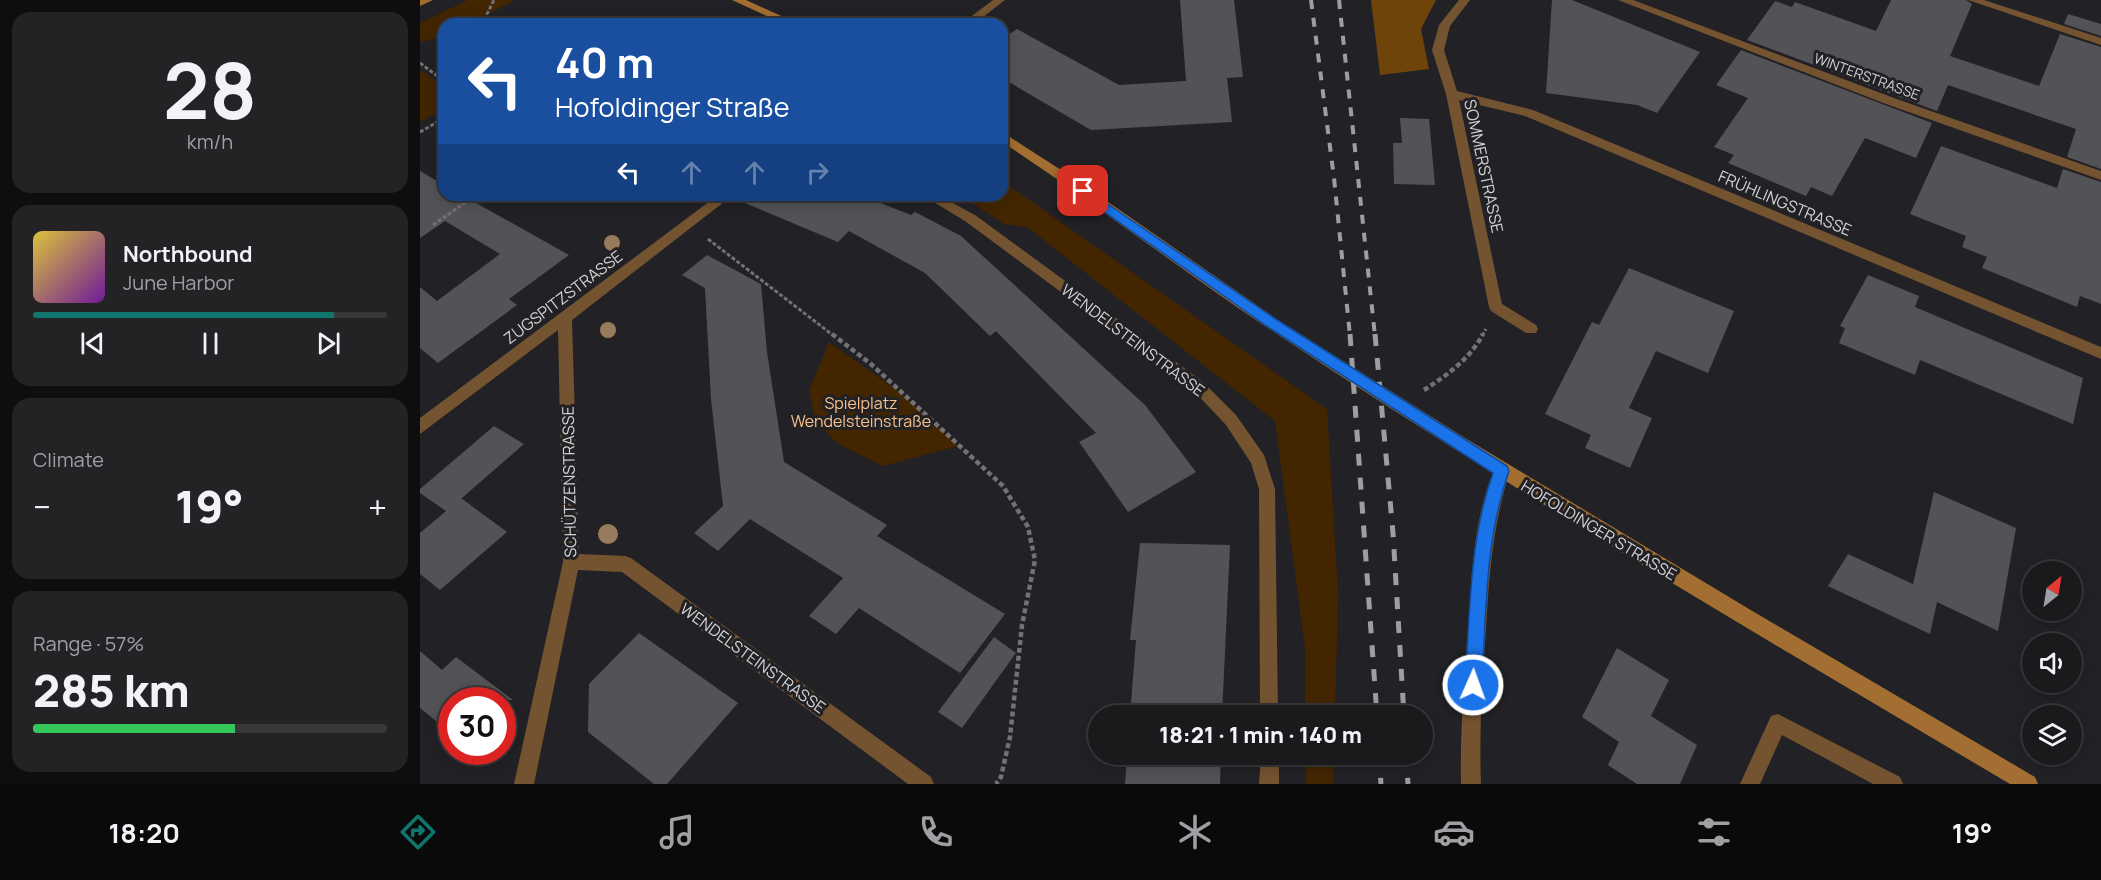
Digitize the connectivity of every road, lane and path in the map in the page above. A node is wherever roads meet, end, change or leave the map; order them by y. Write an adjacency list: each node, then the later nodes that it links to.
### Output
1 (428, 0): 8 (main road)
2 (494, 0): 9 (path)
3 (737, 0): 10 (main road)
4 (1000, 0): 11 (street)
5 (1465, 0): 15 (street, SOMMERSTRASSE)
6 (1623, 0): 19 (street, WINTERSTRASSE)
7 (1974, 0): 12 (street)
8 (420, 3)
9 (485, 18)
10 (779, 18)
11 (975, 18)
12 (2101, 42)
13 (420, 63): 14 (path)
14 (438, 76)
15 (1452, 94): 25 (street, SOMMERSTRASSE); 28 (street, FRÜHLINGSTRASSE)
16 (438, 122): 17 (path)
17 (420, 132)
18 (1008, 140): 31 (main road, HOFOLDINGER STRASSE)
19 (2101, 176)
20 (467, 201): 24 (path)
21 (720, 201): 23 (street, ZUGSPITZSTRASSE)
22 (939, 201): 33 (street, WENDELSTEINSTRASSE)
23 (704, 214): 26 (street, ZUGSPITZSTRASSE); 37 (path)
24 (433, 225)
25 (1496, 307): 27 (street); 29 (path)
26 (566, 319): 30 (street, ZUGSPITZSTRASSE); 32 (street, SCHÜTZENSTRASSE)
27 (1531, 329)
28 (2101, 353)
29 (1416, 395)
30 (420, 426)
31 (1502, 471): 39 (street); 42 (main road, HOFOLDINGER STRASSE)
32 (571, 562): 35 (street, SCHÜTZENSTRASSE); 36 (street, WENDELSTEINSTRASSE)
33 (1269, 705)
34 (1270, 765): 38 (street)
35 (524, 784)
36 (924, 784)
37 (996, 784)
38 (1269, 784)
39 (1471, 784)
40 (1750, 784): 41 (street)
41 (1893, 784)
42 (2028, 784)

